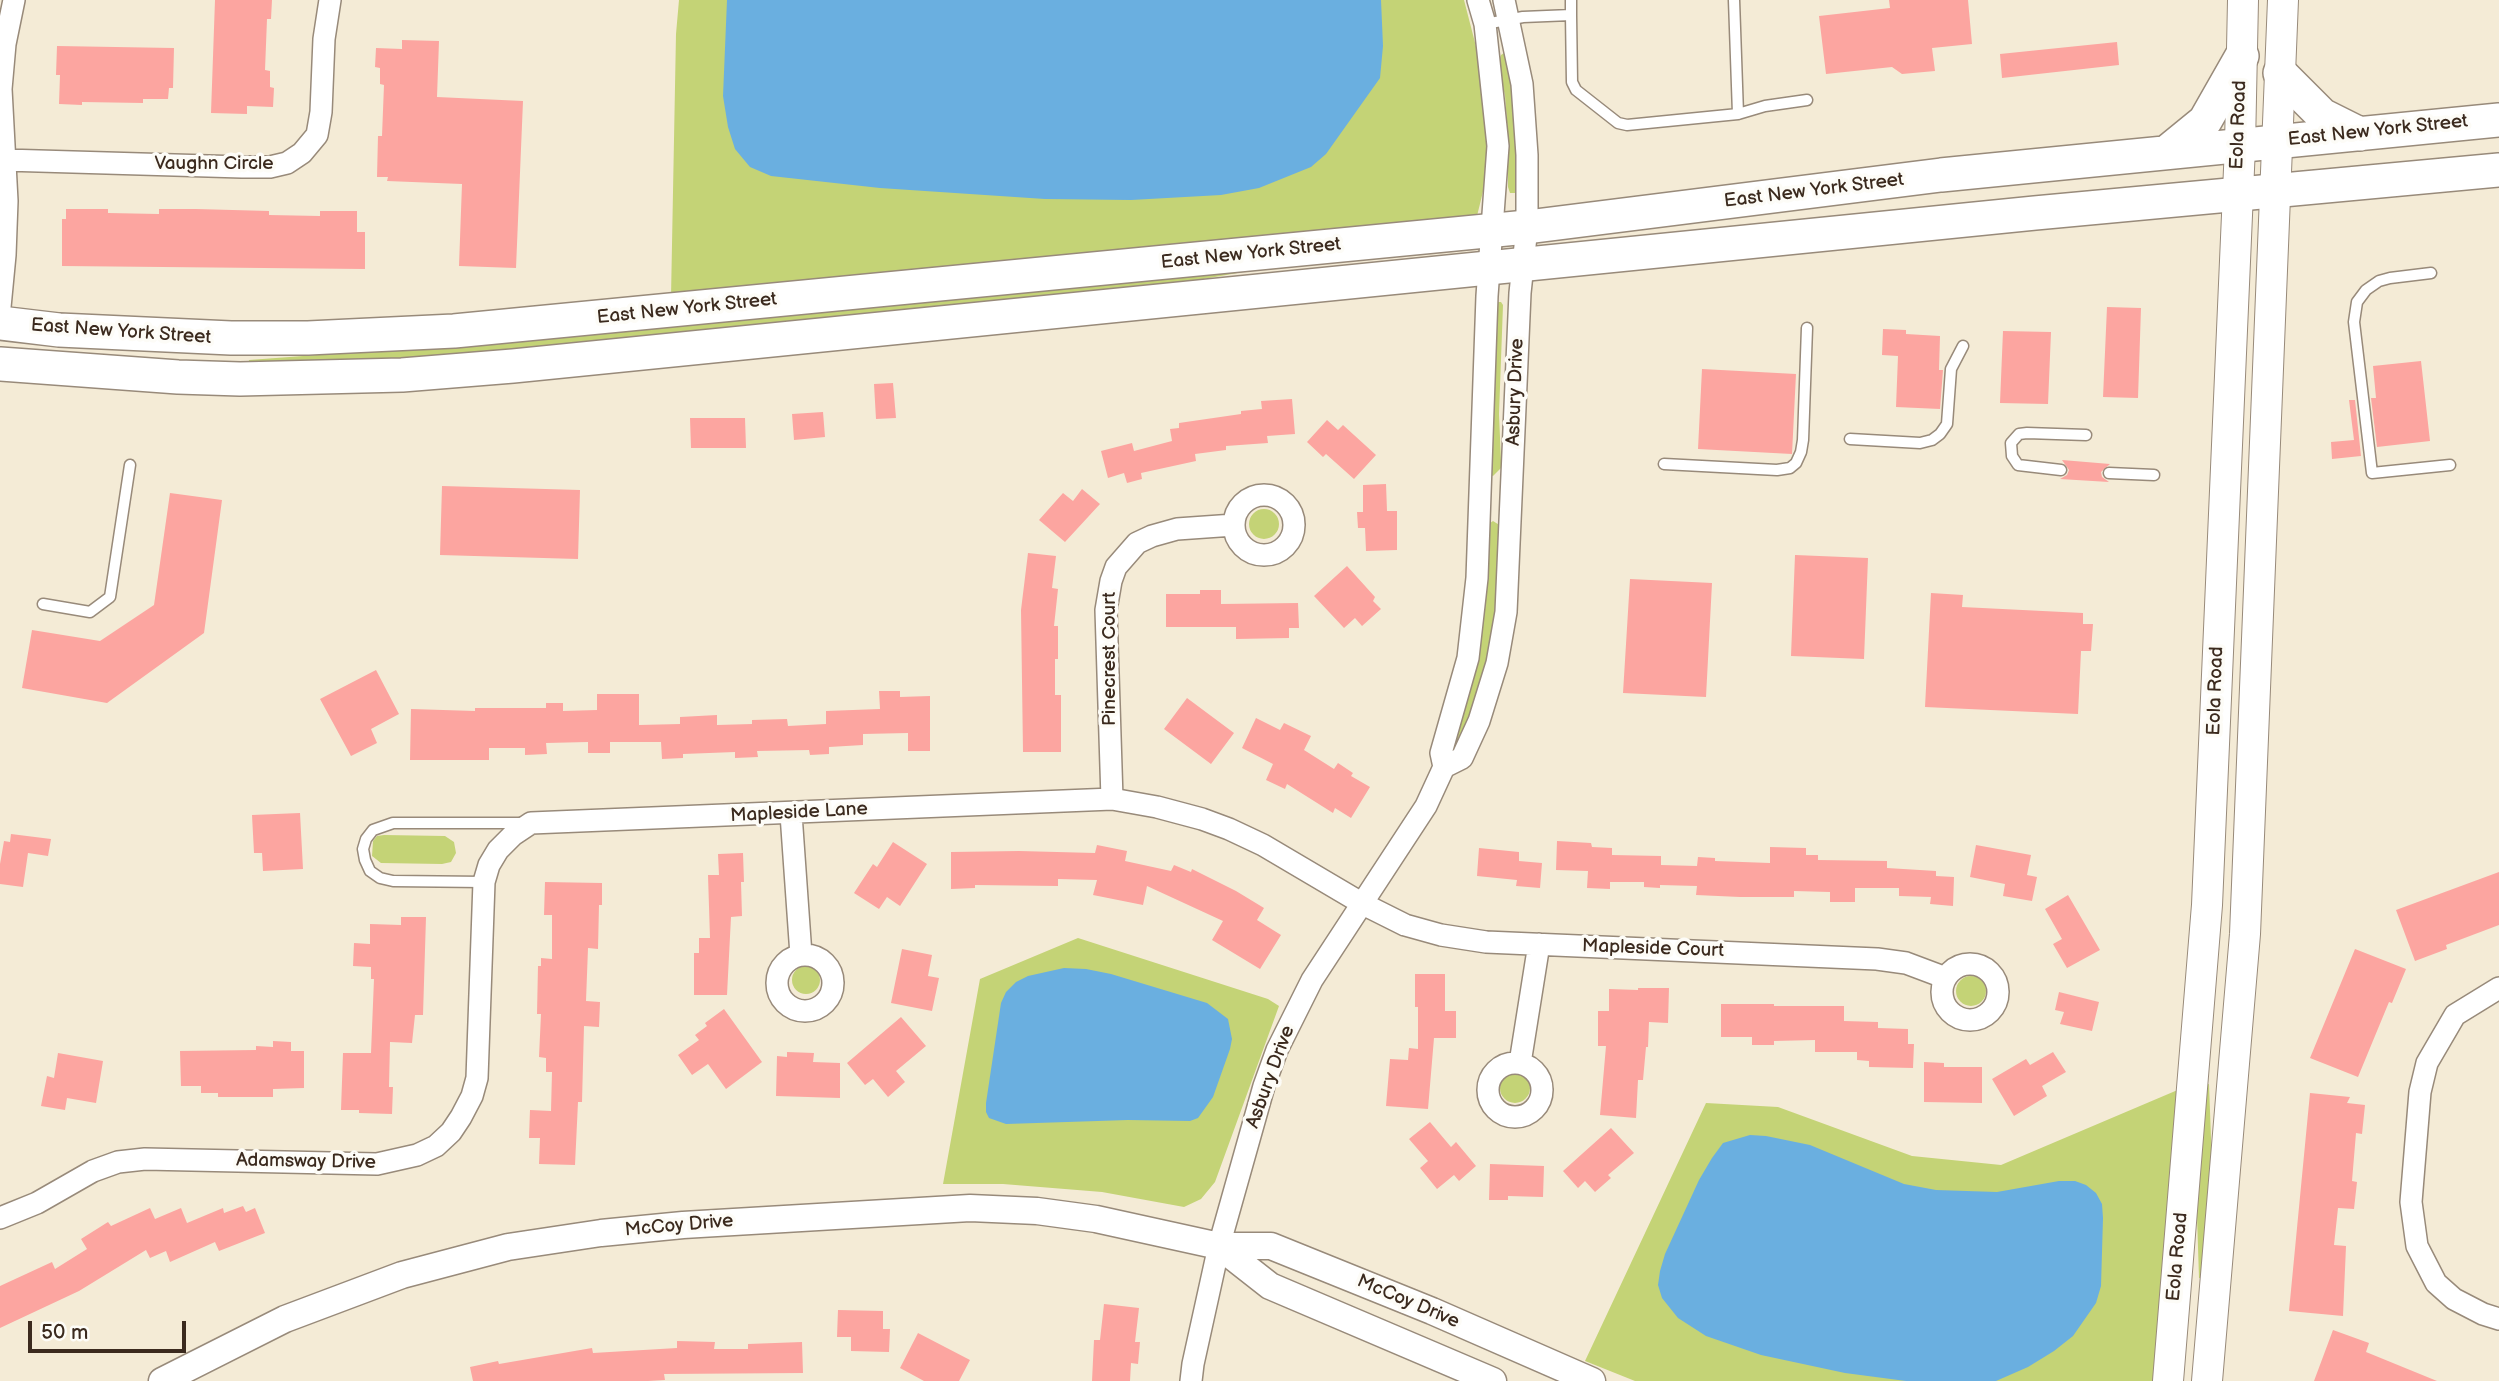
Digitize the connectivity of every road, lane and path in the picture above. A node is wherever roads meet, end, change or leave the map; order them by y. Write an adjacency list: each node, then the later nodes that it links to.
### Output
1 (14, 0): 20 (street)
2 (330, 0): 20 (street, Vaughn Circle)
3 (1478, 0): 10 (street, Asbury Drive)
4 (1570, 0): 9 (lane)
5 (1734, 0): 14 (lane)
6 (2243, 0): 11 (main road, Eola Road)
7 (2283, 0): 12 (main road, Eola Road)
8 (1506, 9): 9 (lane); 10 (lane); 24 (street, Asbury Drive)
9 (1571, 15): 14 (lane)
10 (1485, 24): 25 (street, Asbury Drive)
11 (2242, 56): 18 (main road, Eola Road); 19 (main road)
12 (2280, 73): 16 (main road); 17 (main road, Eola Road)
13 (1807, 100): 14 (lane)
14 (1738, 114)
15 (2499, 120): 16 (main road, East New York Street)
16 (2360, 134): 17 (main road, East New York Street)
17 (2276, 142): 18 (main road, East New York Street); 22 (main road, Eola Road)
18 (2240, 146): 19 (main road, East New York Street); 23 (main road, Eola Road)
19 (2167, 152): 24 (main road, East New York Street)
20 (5, 160): 29 (street)
21 (2499, 170): 22 (main road, East New York Street)
22 (2275, 191): 23 (main road, East New York Street); 63 (main road, Eola Road)
23 (2237, 195): 26 (main road, East New York Street); 62 (main road, Eola Road)
24 (1527, 227): 25 (main road, East New York Street); 26 (street, Asbury Drive)
25 (1492, 230): 27 (street, Asbury Drive); 30 (main road, East New York Street)
26 (1524, 266): 27 (main road, East New York Street); 44 (street, Asbury Drive)
27 (1490, 268): 33 (main road, East New York Street); 44 (street, Asbury Drive)
28 (2431, 274): 38 (lane)
29 (0, 307)
30 (0, 323)
31 (1807, 328): 36 (lane)
32 (1963, 346): 35 (lane)
33 (0, 363)
34 (2086, 435): 39 (lane)
35 (1850, 439)
36 (1664, 464)
37 (130, 465): 43 (lane)
38 (2450, 465)
39 (2061, 470)
40 (2109, 473): 41 (lane)
41 (2154, 475)
42 (1234, 525): 45 (street, Pinecrest Court)
43 (43, 604)
44 (1444, 767): 49 (street, Asbury Drive)
45 (1112, 799): 46 (street, Mapleside Lane); 49 (street, Mapleside Lane)
46 (791, 814): 47 (street, Mapleside Lane); 51 (street)
47 (531, 823): 48 (street, Adamsway Drive); 48 (lane, Mapleside Lane)
48 (484, 882): 55 (street, Adamsway Drive)
49 (1363, 904): 50 (street, Mapleside Court); 56 (street, Asbury Drive)
50 (1539, 944): 52 (street, Mapleside Court); 54 (street)
51 (801, 955)
52 (1946, 978)
53 (2499, 988): 57 (street)
54 (1520, 1063)
55 (0, 1219)
56 (1219, 1246): 58 (street, McCoy Drive); 59 (street, Asbury Drive); 60 (street, McCoy Drive); 61 (street, McCoy Drive)
57 (2499, 1319)
58 (162, 1381)
59 (1191, 1381)
60 (1493, 1381)
61 (1592, 1381)
62 (2168, 1381)
63 (2207, 1381)

